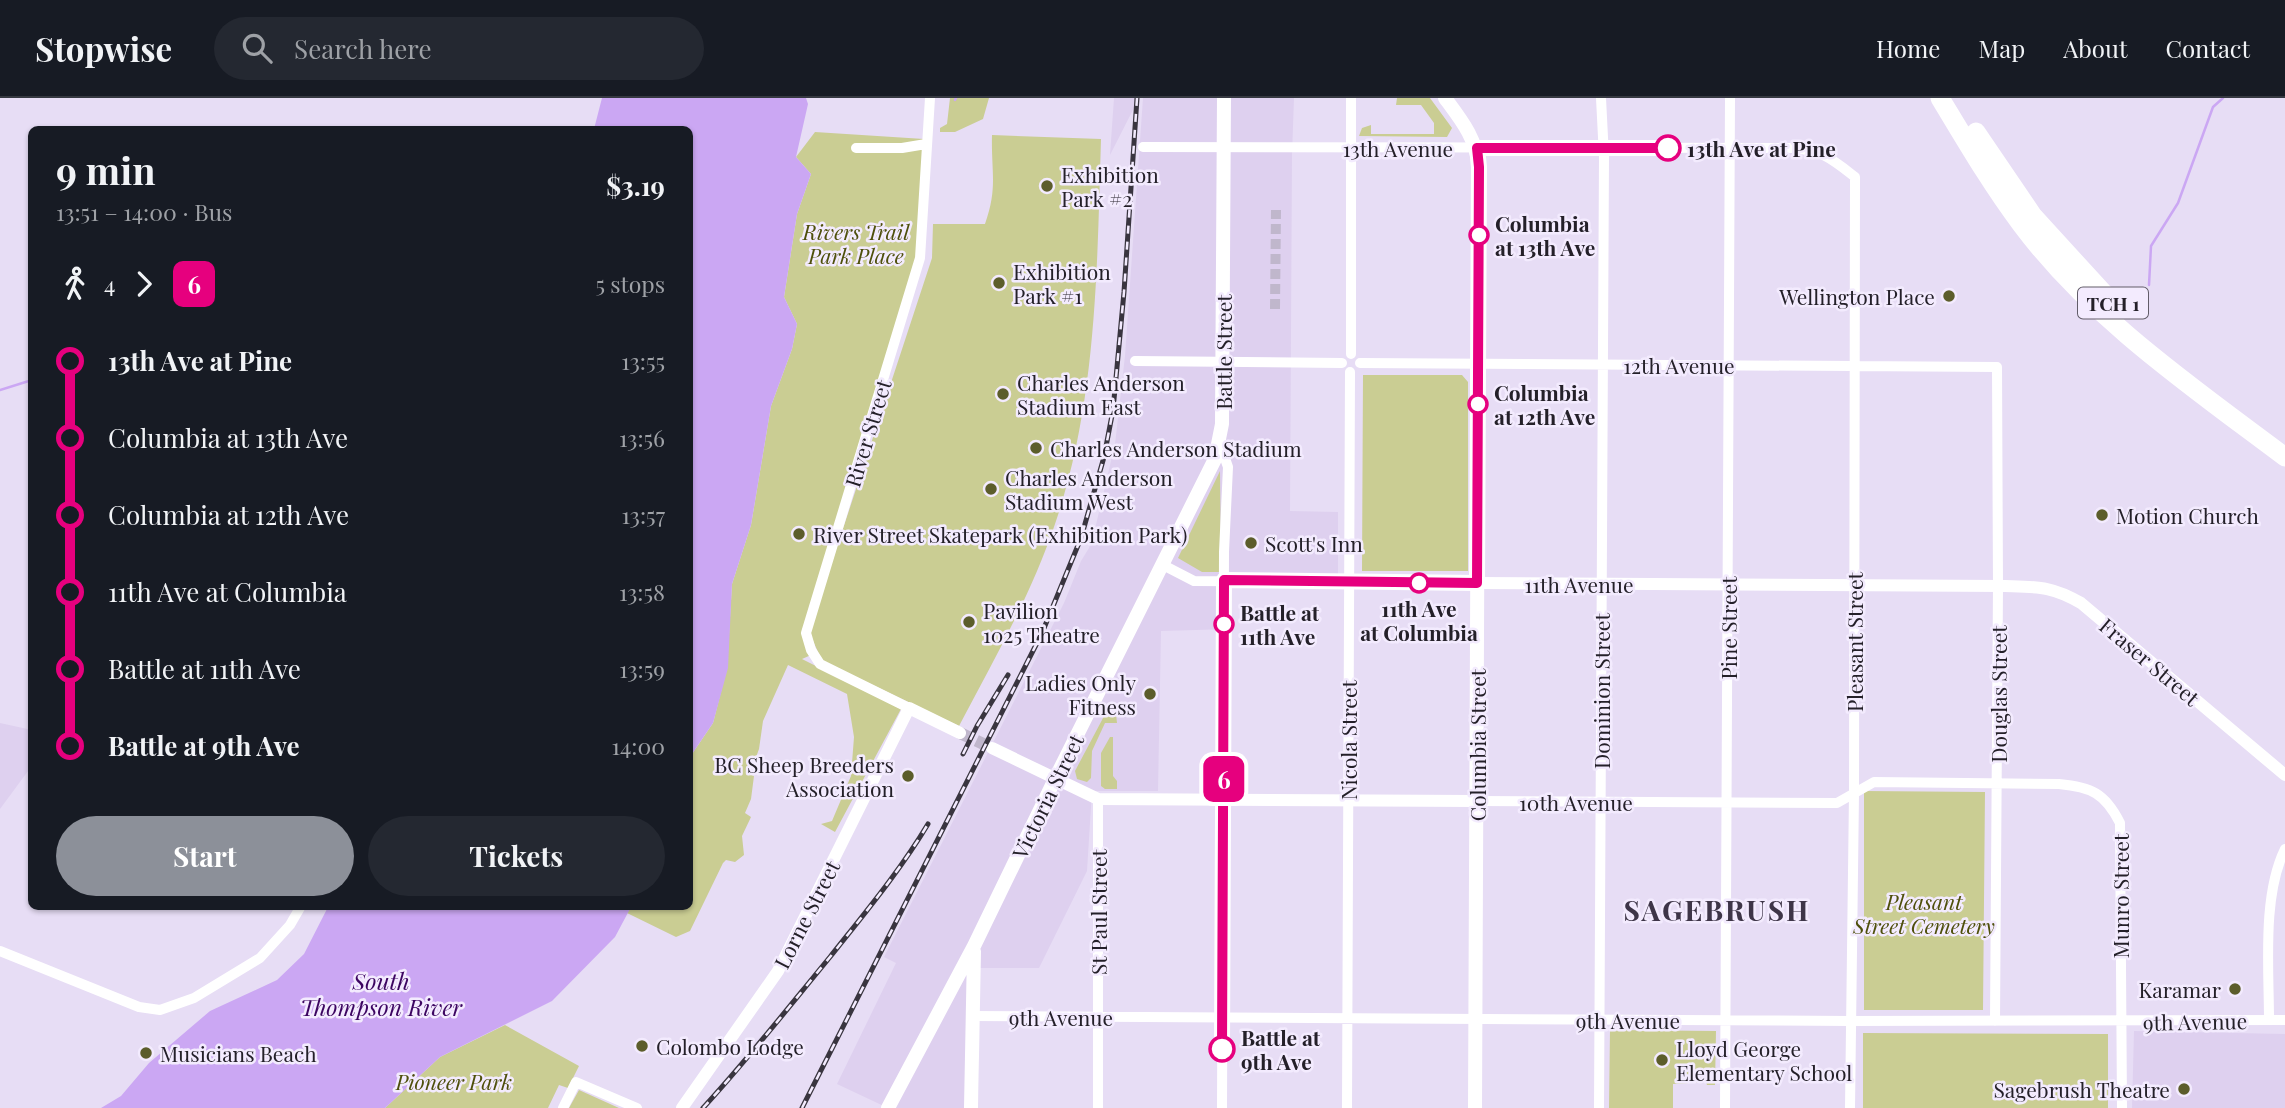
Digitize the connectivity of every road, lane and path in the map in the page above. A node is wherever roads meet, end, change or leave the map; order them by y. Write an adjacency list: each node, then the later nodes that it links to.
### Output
1 (930, 98): 9 (street, River Street)
2 (1224, 98): 10 (main road, Battle Street)
3 (1351, 98): 13 (street)
4 (1445, 98): 14 (main road, Columbia Street)
5 (1601, 98): 15 (street, Dominion Street)
6 (1730, 98): 16 (street, Pine Street)
7 (1940, 98): 31 (highway, TCH 1)
8 (1955, 98): 29 (highway, TCH 1)
9 (926, 144): 12 (street); 40 (street, River Street)
10 (1223, 145): 11 (street, 13th Avenue); 13 (street, 13th Avenue); 20 (main road, Battle Street)
11 (1143, 147)
12 (856, 148)
13 (1350, 148): 14 (street, 13th Avenue); 18 (street)
14 (1477, 148): 15 (street, 13th Avenue); 23 (main road, Columbia Street)
15 (1604, 148): 16 (street, 13th Avenue); 24 (street, Dominion Street)
16 (1730, 148): 17 (street, 13th Avenue); 25 (street, Pine Street)
17 (1855, 177): 26 (street, Pleasant Street)
18 (1351, 354): 21 (street); 22 (street)
19 (1135, 361): 20 (street)
20 (1223, 361): 21 (street); 30 (main road, Battle Street)
21 (1342, 363): 28 (street)
22 (1360, 363): 23 (street, 12th Avenue); 28 (street)
23 (1478, 363): 24 (street, 12th Avenue); 35 (main road, Columbia Street)
24 (1603, 364): 25 (street, 12th Avenue); 36 (street, Dominion Street)
25 (1729, 365): 26 (street, 12th Avenue); 37 (street, Pine Street)
26 (1854, 366): 27 (street, 12th Avenue); 38 (street, Pleasant Street)
27 (1997, 367): 39 (street, Douglas Street)
28 (1350, 372): 34 (street, Nicola Street)
29 (2285, 441)
30 (1220, 444): 32 (main road, Victoria Street); 33 (street, Battle Street)
31 (2285, 457)
32 (1163, 565): 33 (street, 11th Avenue); 44 (main road, Victoria Street)
33 (1224, 580): 34 (street, 11th Avenue); 48 (street, Battle Street)
34 (1349, 582): 35 (street, 11th Avenue); 49 (street, Nicola Street)
35 (1477, 583): 36 (street, 11th Avenue); 50 (main road, Columbia Street)
36 (1601, 584): 37 (street, 11th Avenue); 51 (street, Dominion Street)
37 (1728, 585): 38 (street, 11th Avenue); 52 (street, Pine Street)
38 (1854, 585): 39 (street, 11th Avenue); 46 (street, Pleasant Street)
39 (1998, 586): 43 (street, Fraser Street); 45 (street, Douglas Street)
40 (909, 708): 41 (street); 71 (street, Lorne Street)
41 (960, 733)
42 (992, 748): 44 (street, 10th Avenue)
43 (2285, 775)
44 (1055, 779): 47 (street, 10th Avenue); 55 (main road, Victoria Street)
45 (1998, 783): 46 (street, 10th Avenue); 67 (street, Douglas Street); 68 (street, Munro Street)
46 (1854, 793): 52 (street, 10th Avenue); 66 (street, Pleasant Street)
47 (1098, 799): 48 (street, 10th Avenue); 58 (street, St Paul Street)
48 (1224, 800): 49 (street, 10th Avenue); 59 (street, Battle Street)
49 (1348, 801): 50 (street, 10th Avenue); 60 (street, Nicola Street)
50 (1476, 802): 51 (street, 10th Avenue); 61 (main road, Columbia Street)
51 (1601, 802): 52 (street, 10th Avenue); 62 (street, Dominion Street)
52 (1727, 803): 63 (street, Pine Street)
53 (2285, 849): 64 (street)
54 (299, 910): 56 (street)
55 (974, 946): 57 (main road); 72 (main road, Victoria Street)
56 (0, 951)
57 (972, 1016): 58 (street, 9th Avenue); 73 (main road)
58 (1098, 1017): 59 (street, 9th Avenue); 74 (street, St Paul Street)
59 (1222, 1018): 60 (street, 9th Avenue); 75 (street, Battle Street)
60 (1348, 1019): 61 (street, 9th Avenue); 76 (street, Nicola Street)
61 (1475, 1019): 62 (street, 9th Avenue); 77 (main road, Columbia Street)
62 (1599, 1020): 63 (street, 9th Avenue); 78 (street, Dominion Street)
63 (1725, 1020): 66 (street, 9th Avenue); 79 (street, Pine Street)
64 (2269, 1020): 65 (street, 9th Avenue); 68 (street, 9th Avenue)
65 (2285, 1020)
66 (1850, 1021): 67 (street, 9th Avenue); 80 (street, Pleasant Street)
67 (1995, 1021): 68 (street, 9th Avenue)
68 (2122, 1022): 81 (street, Munro Street)
69 (563, 1108): 70 (street)
70 (637, 1108)
71 (682, 1108)
72 (888, 1108)
73 (971, 1108)
74 (1098, 1108)
75 (1222, 1108)
76 (1348, 1108)
77 (1475, 1108)
78 (1599, 1108)
79 (1725, 1108)
80 (1850, 1108)
81 (2122, 1108)

